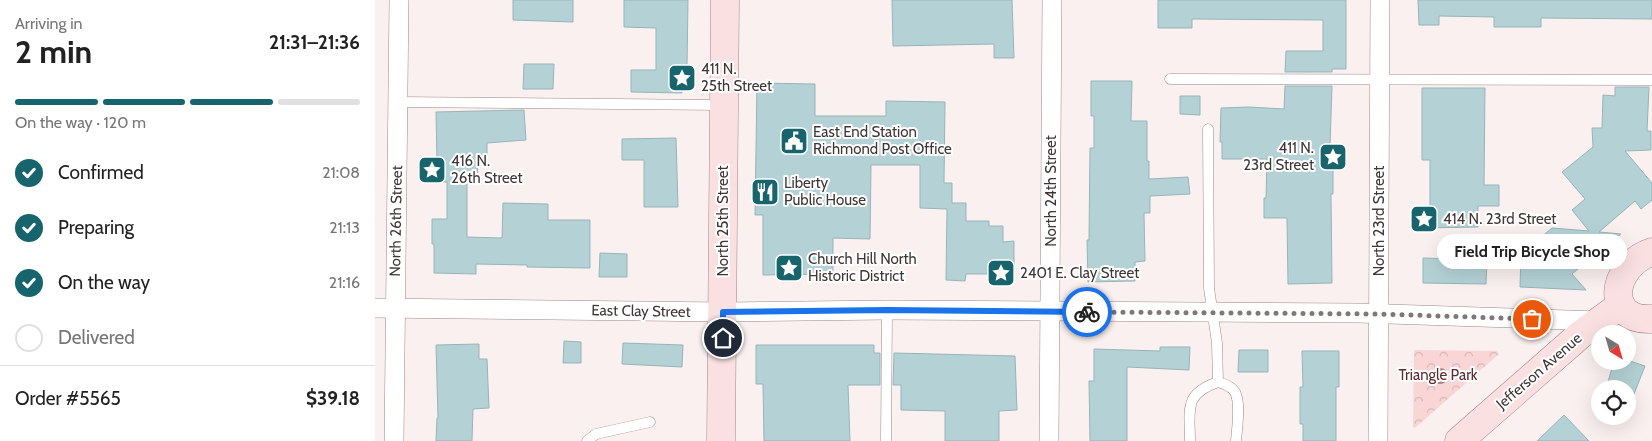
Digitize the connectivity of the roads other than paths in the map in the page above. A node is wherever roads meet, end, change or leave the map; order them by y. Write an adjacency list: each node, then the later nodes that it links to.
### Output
1 (399, 0): 8 (street, North 26th Street)
2 (725, 0): 9 (main road, North 25th Street)
3 (1052, 0): 17 (street, North 24th Street)
4 (1380, 0): 6 (street, North 23rd Street)
5 (1170, 79): 6 (lane)
6 (1379, 80): 7 (lane); 19 (street, North 23rd Street)
7 (1652, 80)
8 (398, 102): 9 (lane); 14 (street, North 26th Street)
9 (724, 105): 16 (main road, North 25th Street)
10 (1208, 129): 18 (lane)
11 (1652, 252): 12 (main road)
12 (1621, 305): 20 (main road); 21 (main road, Jefferson Avenue)
13 (375, 308): 14 (street, East Clay Street)
14 (394, 308): 16 (street, East Clay Street); 24 (street, North 26th Street)
15 (887, 310): 16 (street, East Clay Street); 17 (street, East Clay Street); 27 (lane)
16 (723, 312): 26 (main road, North 25th Street)
17 (1050, 312): 18 (street, East Clay Street); 28 (street, North 24th Street)
18 (1213, 312): 19 (street, East Clay Street); 22 (lane)
19 (1379, 314): 21 (street, East Clay Street); 31 (street, North 23rd Street)
20 (1652, 319)
21 (1597, 321): 32 (main road, Jefferson Avenue)
22 (1218, 382): 29 (lane); 30 (lane)
23 (650, 422): 25 (lane)
24 (394, 441)
25 (587, 441)
26 (721, 441)
27 (886, 441)
28 (1049, 441)
29 (1190, 441)
30 (1236, 441)
31 (1378, 441)
32 (1459, 441)

